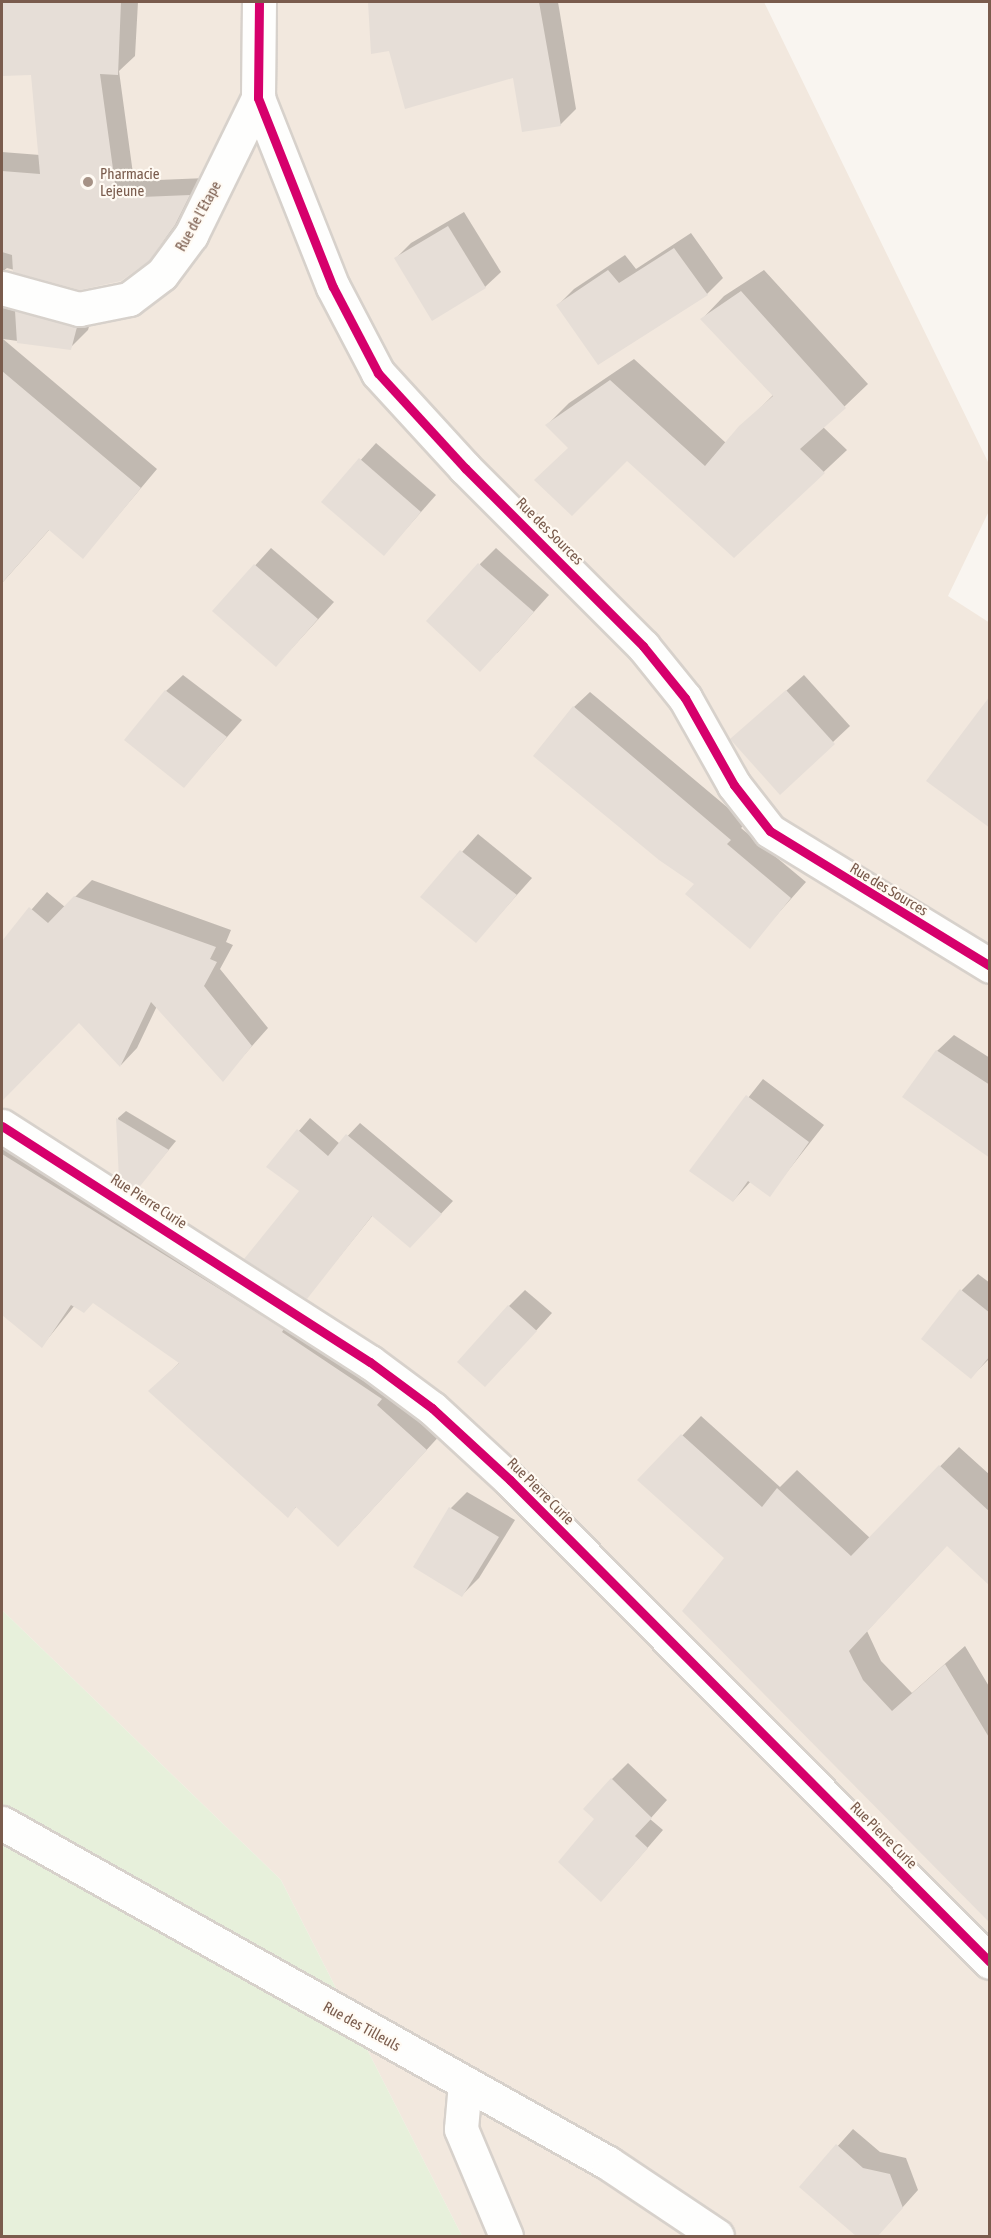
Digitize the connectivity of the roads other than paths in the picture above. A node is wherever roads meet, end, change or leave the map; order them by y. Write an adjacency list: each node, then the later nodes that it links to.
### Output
1 (259, 2): 2 (street, Rue des Sources)
2 (258, 98): 3 (street, Rue de l'Etape); 4 (street, Rue des Sources)
3 (2, 288)
4 (990, 966)
5 (2, 1126): 7 (street, Rue Pierre Curie)
6 (2, 1823): 8 (street, Rue des Tilleuls)
7 (990, 1962)
8 (465, 2083): 9 (street); 10 (street, Rue des Tilleuls)
9 (506, 2236)
10 (717, 2236)

